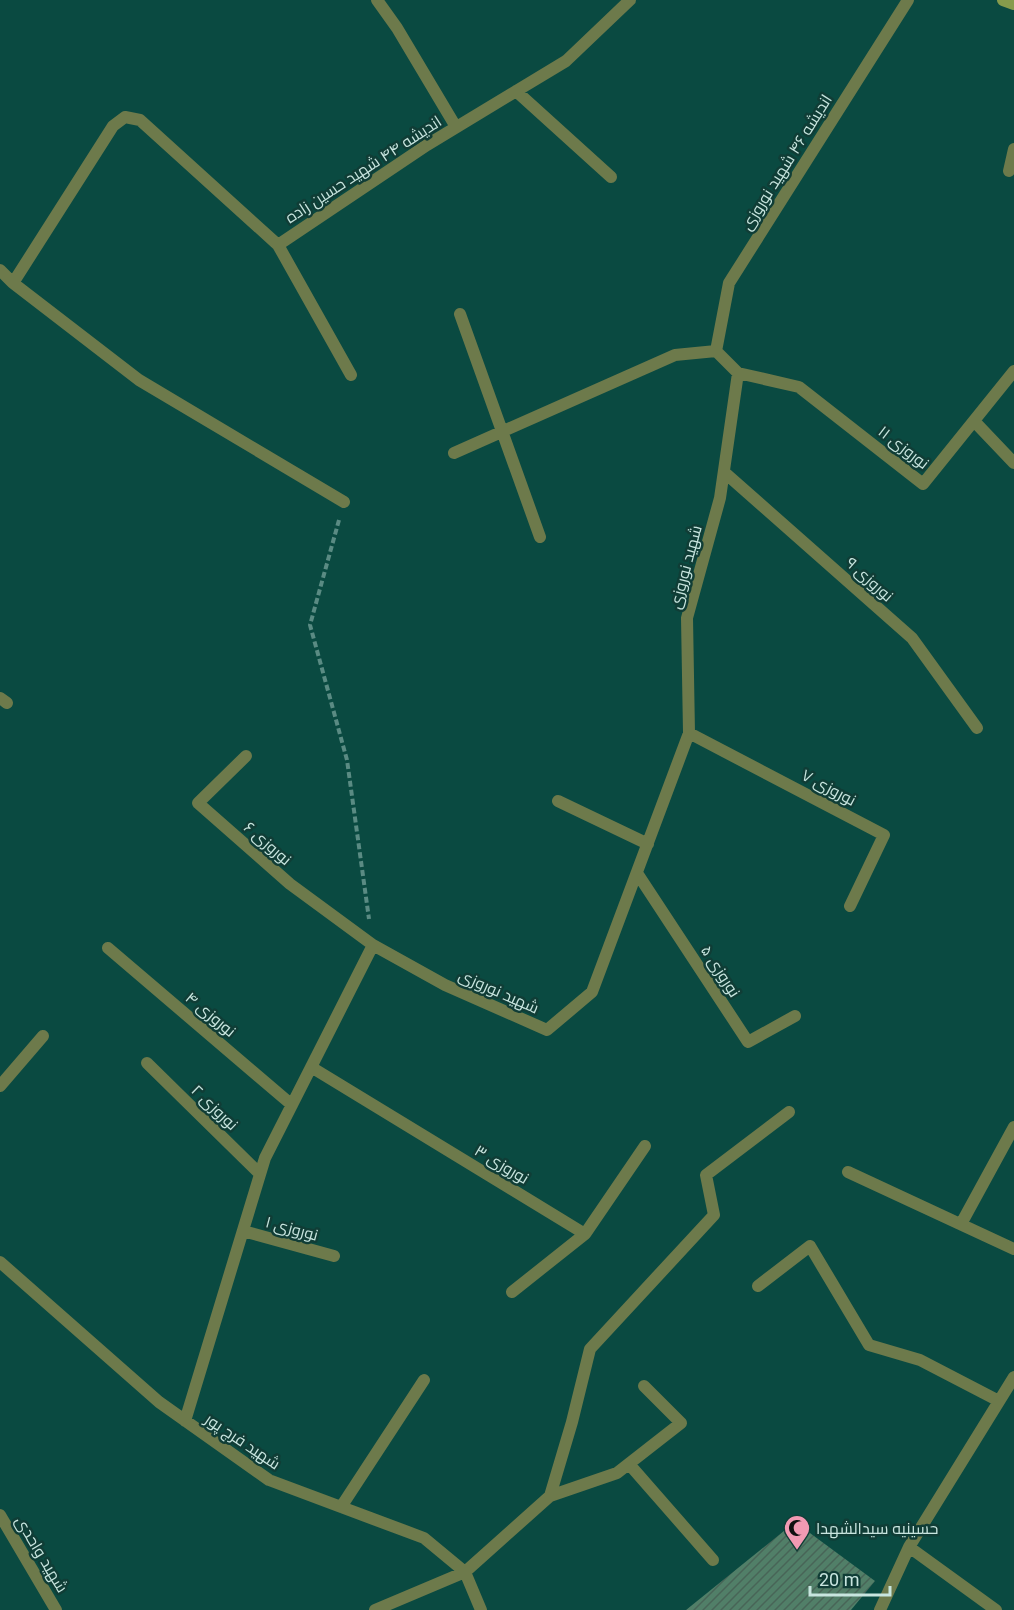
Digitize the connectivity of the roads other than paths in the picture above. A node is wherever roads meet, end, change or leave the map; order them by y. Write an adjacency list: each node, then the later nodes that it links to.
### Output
1 (376, 0): 7 (street)
2 (630, 0): 6 (street, اندیشه ۴۴ شهید حسین زاده)
3 (908, 0): 15 (street, اندیشه ۴۶ شهید نوروزی)
4 (1003, 0): 5 (main road)
5 (1014, 4)
6 (516, 91): 7 (street, اندیشه ۴۴ شهید حسین زاده); 10 (street)
7 (456, 127): 11 (street, اندیشه ۴۴ شهید حسین زاده)
8 (1014, 149): 9 (street)
9 (1009, 171)
10 (611, 177)
11 (278, 245): 13 (street, اندیشه ۴۴ شهید حسین زاده); 18 (street)
12 (0, 270): 13 (street)
13 (12, 283): 24 (street)
14 (460, 314): 20 (street)
15 (716, 351): 17 (street); 20 (street)
16 (1014, 371): 19 (street, نوروزی ۱۱)
17 (738, 373): 19 (street, نوروزی ۱۱); 23 (street, شهید نوروزی)
18 (351, 375)
19 (974, 421): 22 (street)
20 (504, 431): 21 (street); 25 (street)
21 (454, 453)
22 (1014, 463)
23 (724, 472): 26 (street, نوروزی ۹); 27 (street, شهید نوروزی)
24 (344, 502)
25 (540, 537)
26 (977, 728)
27 (689, 732): 30 (street, شهید نوروزی); 32 (street, نوروزی ۷)
28 (246, 756): 33 (street, نوروزی ۶)
29 (558, 801): 30 (street)
30 (648, 844): 31 (street, شهید نوروزی)
31 (637, 873): 33 (street, شهید نوروزی); 35 (street, نوروزی ۵)
32 (850, 906)
33 (373, 945): 38 (street)
34 (108, 948): 40 (street, نوروزی ۴)
35 (795, 1016)
36 (43, 1036): 39 (street)
37 (147, 1063): 45 (street, نوروزی ۲)
38 (311, 1066): 40 (street); 48 (street, نوروزی ۳)
39 (0, 1086)
40 (292, 1105): 45 (street)
41 (789, 1112): 60 (street)
42 (1014, 1127): 46 (street)
43 (645, 1146): 48 (street)
44 (848, 1172): 46 (street)
45 (260, 1174): 47 (street)
46 (961, 1224): 49 (street)
47 (243, 1231): 50 (street, نوروزی ۱); 58 (street)
48 (585, 1234): 53 (street)
49 (1014, 1249)
50 (334, 1256)
51 (1, 1267): 58 (street, شهید فرج پور)
52 (758, 1286): 57 (street)
53 (512, 1292)
54 (1014, 1377): 57 (street)
55 (424, 1380): 61 (street)
56 (644, 1386): 59 (street)
57 (999, 1401): 63 (street)
58 (185, 1421): 61 (street, شهید فرج پور)
59 (629, 1464): 60 (street); 64 (street)
60 (550, 1496): 65 (street)
61 (341, 1507): 65 (street, شهید فرج پور)
62 (1, 1520): 66 (street, شهید واحدی)
63 (909, 1547): 69 (street); 70 (street)
64 (713, 1560)
65 (465, 1572): 67 (street); 68 (street, شهید فرج پور)
66 (56, 1610)
67 (375, 1610)
68 (481, 1610)
69 (880, 1610)
70 (996, 1610)

